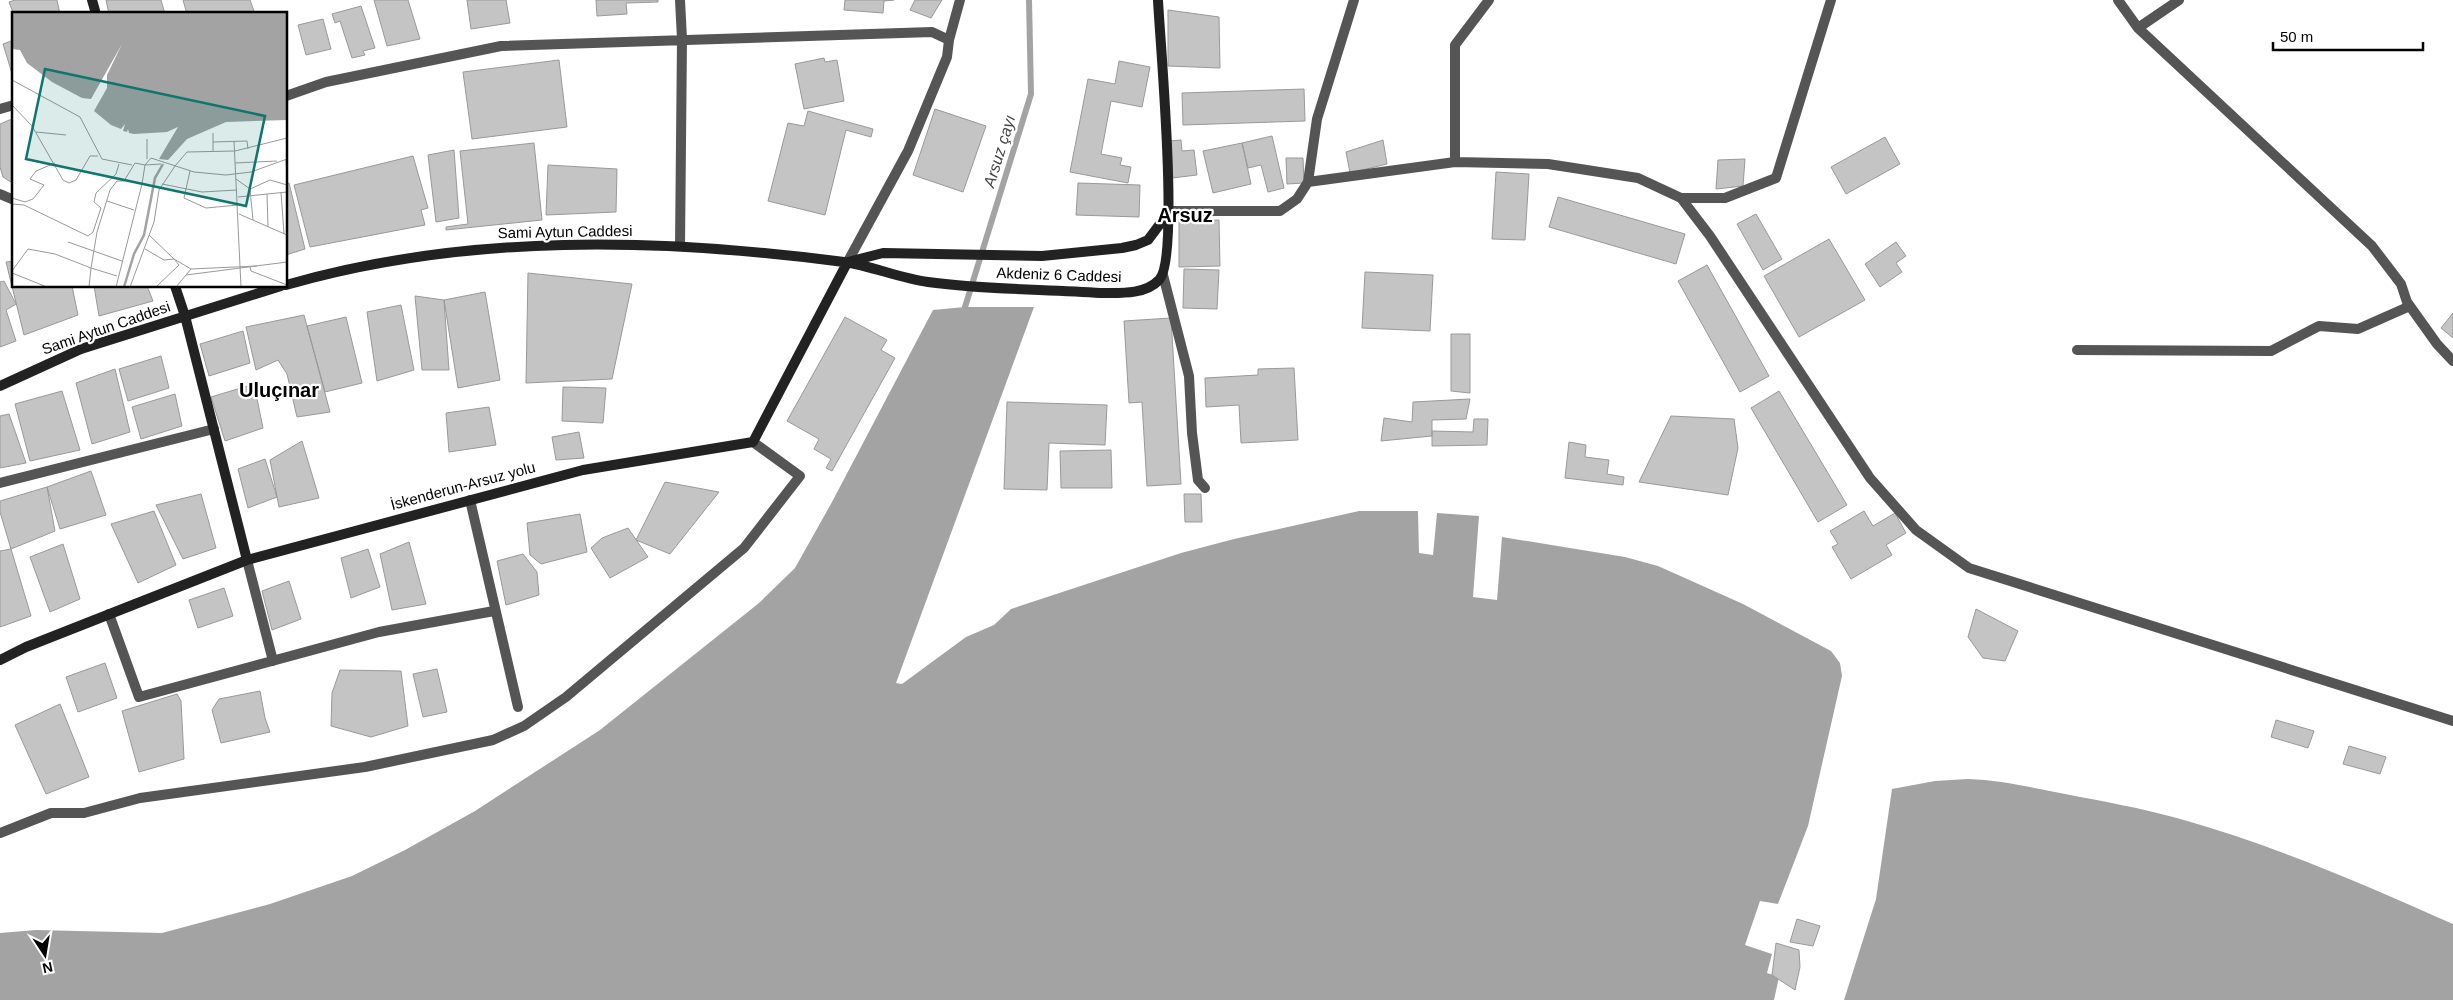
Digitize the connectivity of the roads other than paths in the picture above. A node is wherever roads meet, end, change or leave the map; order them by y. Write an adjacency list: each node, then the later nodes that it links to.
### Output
1 (680, 0): 10 (street)
2 (960, 0): 11 (street)
3 (1158, 0): 18 (main road)
4 (1354, 0): 14 (street)
5 (1488, 0): 13 (street)
6 (1831, 0): 16 (street)
7 (2118, 0): 9 (street)
8 (2179, 0): 9 (street)
9 (2138, 28): 25 (street)
10 (682, 39): 11 (street); 12 (street); 19 (street)
11 (948, 40): 20 (street)
12 (288, 95)
13 (1455, 162): 14 (street); 16 (street)
14 (1308, 182): 18 (street)
15 (0, 194): 17 (street)
16 (1681, 198): 41 (street)
17 (12, 199)
18 (1170, 211): 20 (main road, Akdeniz 6 Caddesi); 21 (main road)
19 (680, 246): 20 (main road, Sami Aytun Caddesi); 22 (main road, Sami Aytun Caddesi)
20 (847, 263): 21 (main road, Akdeniz 6 Caddesi); 31 (main road)
21 (1163, 275): 33 (street)
22 (288, 285)
23 (176, 288): 26 (main road)
24 (275, 288): 26 (main road, Sami Aytun Caddesi)
25 (2410, 306): 27 (street); 28 (street)
26 (185, 316): 29 (main road, Sami Aytun Caddesi); 30 (main road)
27 (2077, 350)
28 (2453, 360)
29 (0, 386)
30 (214, 429): 32 (street); 35 (main road)
31 (753, 442): 34 (main road, İskenderun-Arsuz yolu); 42 (street)
32 (0, 483)
33 (1205, 488)
34 (470, 500): 35 (main road, İskenderun-Arsuz yolu); 36 (street)
35 (248, 560): 37 (main road, İskenderun-Arsuz yolu); 39 (street)
36 (494, 611): 39 (street); 40 (street)
37 (109, 614): 38 (main road, İskenderun-Arsuz yolu); 39 (street)
38 (0, 660)
39 (273, 661)
40 (518, 707)
41 (2453, 721)
42 (0, 833)

